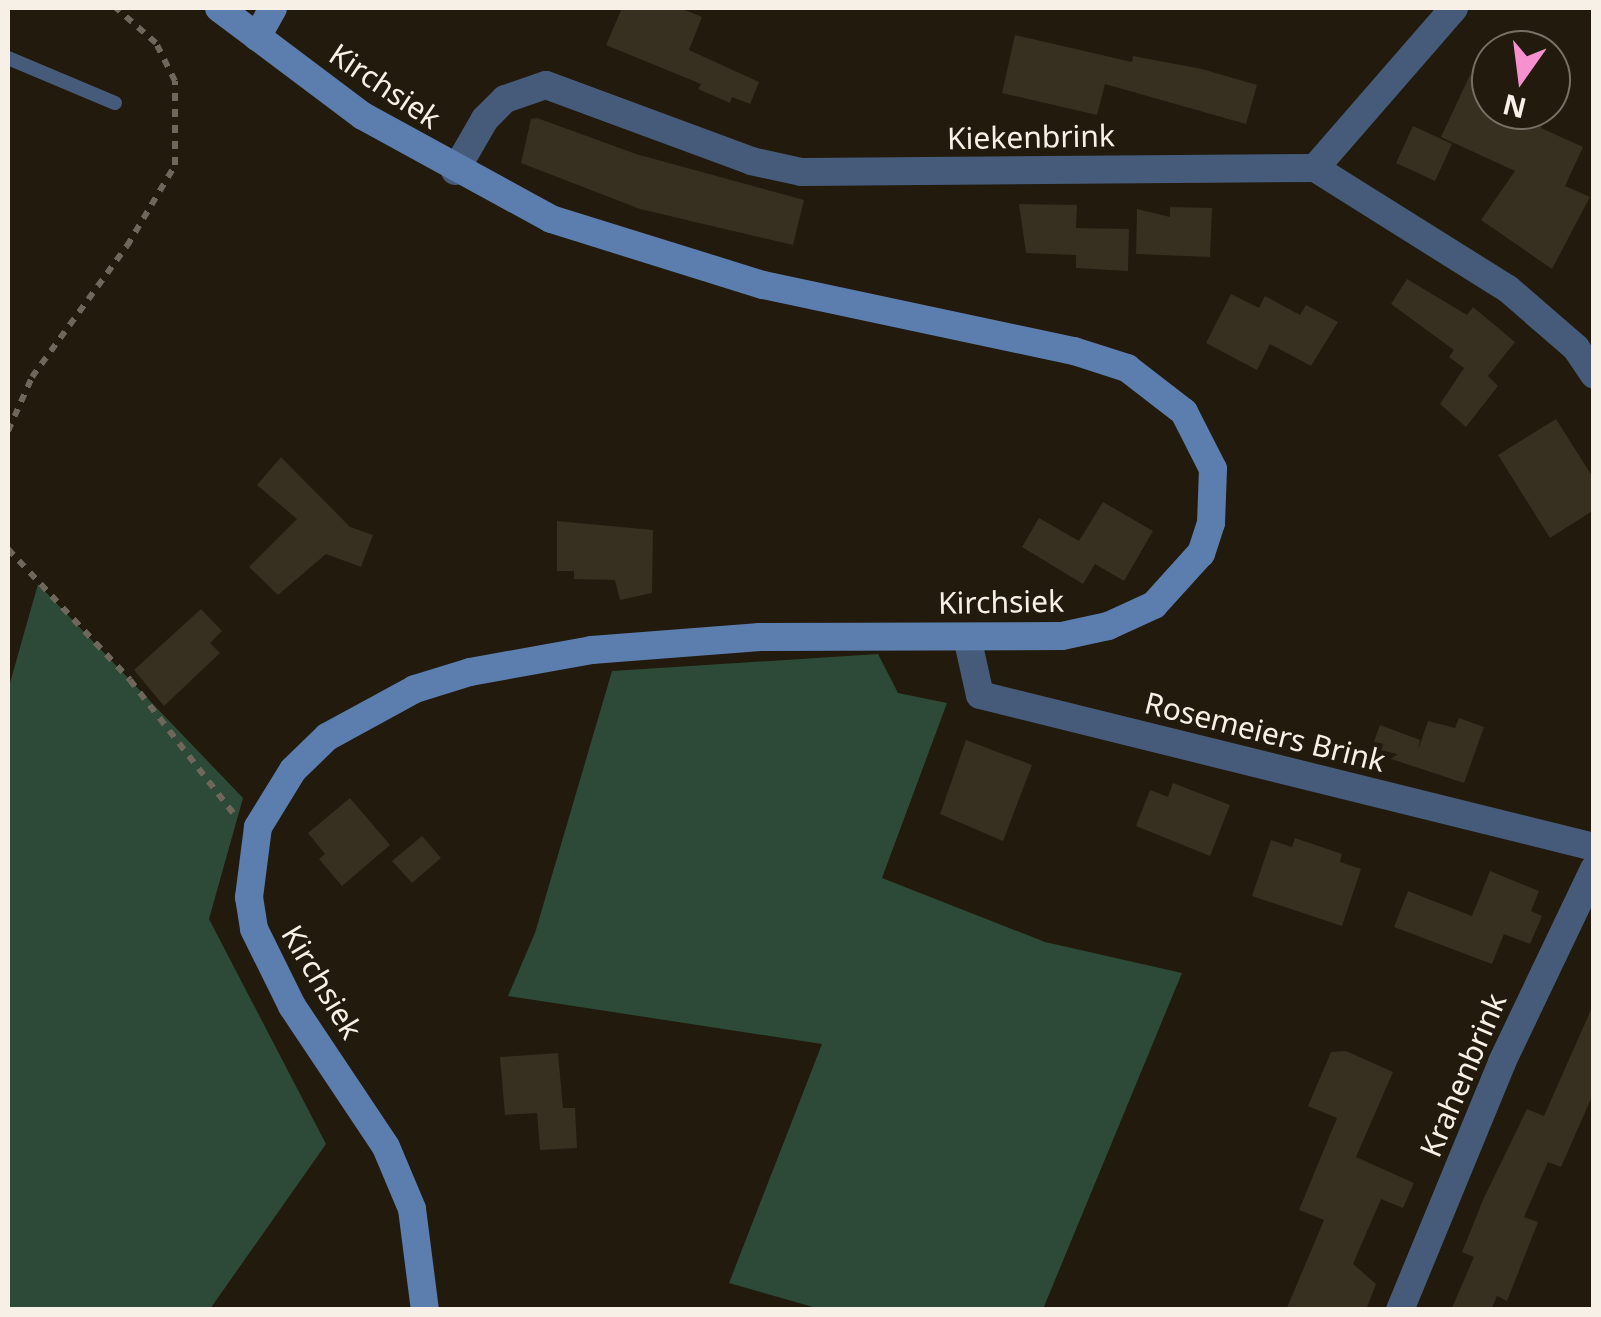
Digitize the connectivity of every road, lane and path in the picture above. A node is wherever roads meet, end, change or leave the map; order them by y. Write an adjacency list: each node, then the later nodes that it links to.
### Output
1 (116, 8): 11 (path)
2 (220, 8): 5 (main road, Kirchsiek)
3 (272, 8): 5 (main road)
4 (1454, 8): 8 (street)
5 (257, 36): 9 (main road, Kirchsiek)
6 (8, 58): 7 (lane)
7 (115, 103)
8 (1316, 168): 9 (street, Kiekenbrink); 10 (street)
9 (455, 171): 13 (main road, Kirchsiek)
10 (1594, 374)
11 (8, 431)
12 (8, 549): 14 (path)
13 (967, 636): 14 (main road, Kirchsiek); 15 (street, Rosemeiers Brink)
14 (255, 842): 17 (main road, Kirchsiek)
15 (1594, 848)
16 (1594, 869): 18 (street, Krahenbrink)
17 (424, 1310)
18 (1400, 1310)

